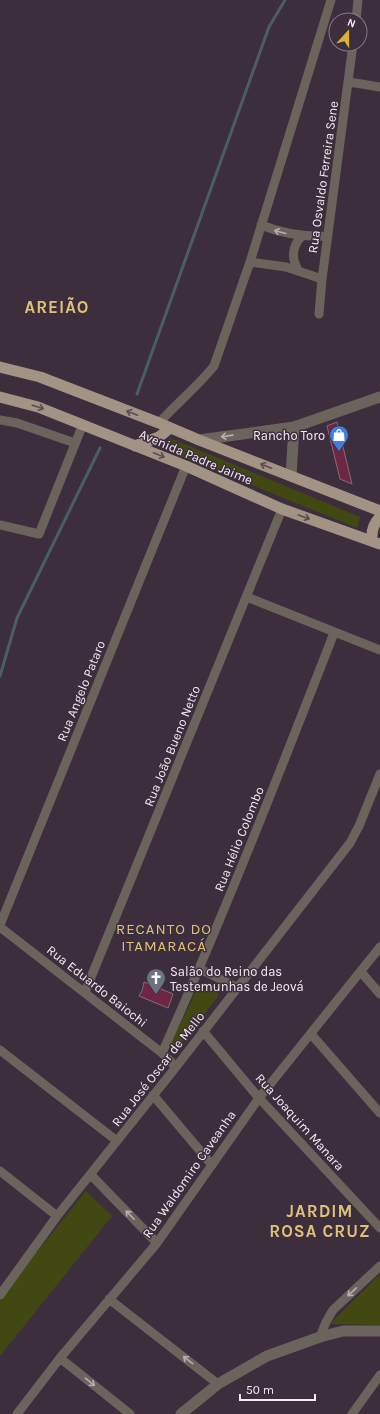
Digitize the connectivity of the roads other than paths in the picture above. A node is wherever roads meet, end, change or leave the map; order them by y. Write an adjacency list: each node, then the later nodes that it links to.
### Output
1 (331, 0): 7 (street)
2 (358, 0): 3 (street)
3 (357, 12)
4 (352, 52): 5 (street, Rua Osvaldo Ferreira Sene)
5 (349, 82): 6 (street); 9 (street, Rua Osvaldo Ferreira Sene)
6 (380, 87)
7 (261, 225): 8 (street, one-way to 7); 10 (street)
8 (302, 236): 9 (street); 11 (street)
9 (328, 236): 12 (street, Rua Osvaldo Ferreira Sene)
10 (250, 262): 11 (street); 18 (street)
11 (298, 270): 12 (street)
12 (322, 279): 13 (street, Rua Osvaldo Ferreira Sene)
13 (319, 314)
14 (0, 367): 18 (main road, Avenida Padre Jaime, one-way to 14)
15 (0, 397): 19 (main road, Avenida Padre Jaime, one-way to 19)
16 (380, 397): 20 (street)
17 (0, 420): 23 (street)
18 (159, 423): 21 (main road, Avenida Padre Jaime)
19 (82, 424): 23 (street); 24 (main road, Avenida Padre Jaime)
20 (294, 427): 22 (street, one-way to 22); 26 (street)
21 (170, 428): 22 (main road, Avenida Padre Jaime); 24 (main road)
22 (199, 440): 26 (main road, Avenida Padre Jaime, one-way to 22)
23 (76, 443): 30 (street)
24 (135, 446): 25 (main road, Avenida Padre Jaime, one-way to 25)
25 (186, 466): 27 (main road, Avenida Padre Jaime); 36 (street, Rua Angelo Pataro)
26 (291, 476): 28 (main road, Avenida Padre Jaime)
27 (282, 509): 31 (main road, Avenida Padre Jaime, one-way to 31); 32 (street, Rua João Bueno Netto)
28 (380, 511)
29 (380, 517): 31 (main road)
30 (0, 525)
31 (376, 543)
32 (247, 597): 33 (street); 41 (street, Rua João Bueno Netto)
33 (334, 633): 34 (street); 38 (street, Rua Hélio Colombo)
34 (380, 650)
35 (380, 774): 40 (street, Rua José Oscar de Mello)
36 (0, 926): 41 (street, Rua Eduardo Baiochi)
37 (380, 947): 39 (street, Rua Waldomiro Caveanha)
38 (200, 970): 40 (street); 46 (street, Rua Hélio Colombo)
39 (361, 972): 42 (street); 44 (street, Rua Waldomiro Caveanha)
40 (238, 988): 43 (street, Rua José Oscar de Mello)
41 (85, 992): 46 (street, Rua Eduardo Baiochi)
42 (380, 994)
43 (203, 1031): 47 (street, Rua José Oscar de Mello); 49 (street, Rua Joaquim Manara)
44 (311, 1034): 49 (street, Rua Waldomiro Caveanha); 50 (street)
45 (0, 1050): 51 (street)
46 (162, 1053): 47 (street, Rua Eduardo Baiochi)
47 (176, 1067): 48 (street, Rua José Oscar de Mello)
48 (153, 1095): 51 (street, Rua José Oscar de Mello); 52 (street)
49 (259, 1098): 52 (street, Rua Waldomiro Caveanha); 56 (street, Rua Joaquim Manara)
50 (380, 1113)
51 (117, 1141): 54 (street, Rua José Oscar de Mello)
52 (212, 1165): 57 (street, Rua Waldomiro Caveanha)
53 (0, 1171): 55 (street)
54 (91, 1176): 55 (street, Rua José Oscar de Mello); 57 (street, one-way to 54)
55 (57, 1216): 59 (street, Rua José Oscar de Mello)
56 (380, 1228)
57 (157, 1243): 60 (street, Rua Waldomiro Caveanha)
58 (380, 1266): 62 (street, one-way to 62)
59 (0, 1295)
60 (109, 1298): 63 (street, Rua Waldomiro Caveanha); 65 (street, one-way to 60)
61 (380, 1331): 62 (street)
62 (320, 1337): 65 (street)
63 (60, 1358): 66 (street, Rua Waldomiro Caveanha); 67 (street, one-way to 67)
64 (380, 1375): 69 (street)
65 (218, 1384): 68 (street)
66 (17, 1414)
67 (130, 1414)
68 (181, 1414)
69 (352, 1414)

